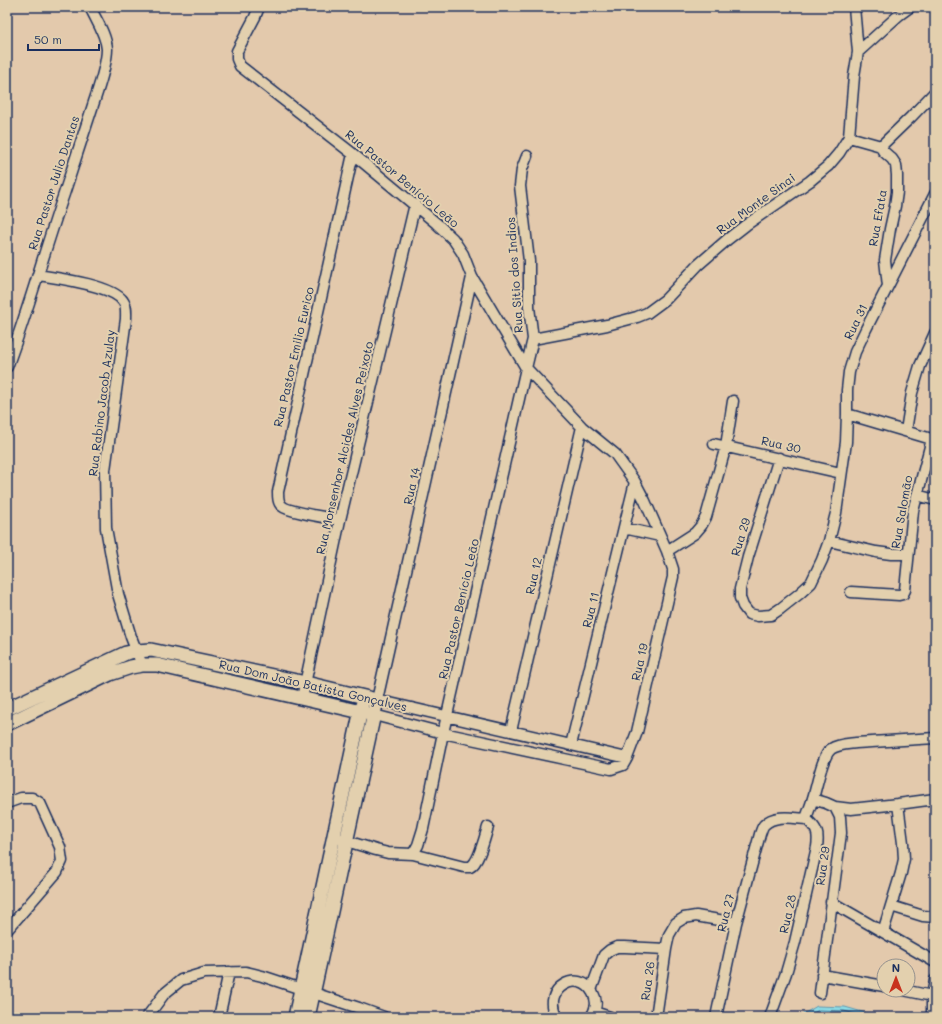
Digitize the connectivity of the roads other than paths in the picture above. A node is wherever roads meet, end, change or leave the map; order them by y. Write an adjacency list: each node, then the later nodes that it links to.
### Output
1 (90, 7): 13 (street, Rua Pastor Julio Dantas)
2 (259, 7): 9 (street, Rua Pastor Benício Leão)
3 (854, 7): 5 (street, Rua Monte Sinai)
4 (910, 7): 5 (street)
5 (858, 52): 7 (street, Rua Monte Sinai)
6 (935, 92): 8 (street)
7 (848, 137): 8 (street); 17 (street, Rua Monte Sinai)
8 (881, 146): 15 (street, Rua Efata)
9 (353, 154): 12 (street, Rua Pastor Benício Leão); 32 (street, Rua Pastor Emilio Eurico)
10 (527, 156): 17 (street, Rua Sitio dos Indios)
11 (935, 194): 15 (street, Rua 31)
12 (415, 204): 14 (street, Rua Pastor Benício Leão); 32 (street, Rua Monsenhor Alcides Alves Peixoto)
13 (38, 275): 18 (street, Rua Pastor Julio Dantas); 41 (street, Rua Rabino Jacob Azulay)
14 (472, 277): 19 (street, Rua Pastor Benício Leão); 46 (street, Rua 14)
15 (888, 286): 21 (street, Rua 31)
16 (935, 333): 23 (street)
17 (533, 339): 19 (street, Rua Sitio dos Indios)
18 (7, 367)
19 (526, 368): 22 (street, Rua Pastor Benício Leão); 50 (street, Rua Pastor Benício Leão)
20 (732, 401): 26 (street)
21 (847, 414): 23 (street); 28 (street, Rua 31)
22 (582, 427): 29 (street, Rua Pastor Benício Leão); 52 (street, Rua 12)
23 (906, 431): 24 (street)
24 (933, 440): 30 (street, Rua Salomão)
25 (714, 444): 26 (street, Rua 30)
26 (726, 446): 27 (street, Rua 30); 36 (street)
27 (779, 458): 28 (street, Rua 30); 39 (street, Rua 29)
28 (841, 473): 35 (street, Rua 31)
29 (635, 482): 33 (street, Rua 11); 34 (street, Rua Pastor Benício Leão)
30 (917, 495): 31 (street); 37 (street, Rua Salomão)
31 (935, 500)
32 (340, 520): 43 (street, Rua Monsenhor Alcides Alves Peixoto)
33 (624, 528): 34 (street); 55 (street, Rua 11)
34 (660, 536): 36 (street, Rua Pastor Benício Leão)
35 (830, 541): 37 (street); 39 (street, Rua 31)
36 (667, 551): 38 (street, Rua Pastor Benício Leão)
37 (908, 554): 40 (street, Rua Salomão)
38 (671, 562): 56 (street, Rua 19)
39 (811, 583)
40 (851, 592)
41 (136, 651): 42 (street, Rua Rabino Jacob Azulay); 43 (street, Rua Dom João Batista Gonçalves); 47 (street, Rua Dom João Batista Gonçalves)
42 (142, 665): 45 (street, Rua Dom João Batista Gonçalves); 51 (street, Rua Dom João Batista Gonçalves)
43 (306, 683): 44 (street, Rua Dom João Batista Gonçalves); 45 (street, Rua Monsenhor Alcides Alves Peixoto)
44 (364, 697): 46 (street, Rua Dom João Batista Gonçalves); 48 (street)
45 (302, 698): 48 (street, Rua Dom João Batista Gonçalves)
46 (377, 700): 49 (street); 50 (street, Rua Dom João Batista Gonçalves)
47 (7, 710)
48 (361, 712): 49 (street, Rua Dom João Batista Gonçalves); 64 (street)
49 (374, 715): 53 (street, Rua Dom João Batista Gonçalves); 64 (street)
50 (448, 716): 52 (street, Rua Dom João Batista Gonçalves); 53 (street, Rua Pastor Benício Leão)
51 (7, 724)
52 (511, 731): 55 (street, Rua Dom João Batista Gonçalves)
53 (443, 733): 56 (street, Rua Dom João Batista Gonçalves); 65 (street, Rua Pastor Benício Leão)
54 (935, 738): 57 (street)
55 (571, 745): 56 (street, Rua Dom João Batista Gonçalves)
56 (625, 761)
57 (813, 799): 61 (street); 62 (street)
58 (935, 799): 60 (street)
59 (7, 804): 70 (street)
60 (898, 804): 61 (street); 67 (street)
61 (835, 807): 66 (street, Rua 29)
62 (806, 819): 69 (street, Rua 27); 93 (street, Rua 28)
63 (488, 827): 65 (street)
64 (340, 839): 65 (street); 79 (street)
65 (413, 854)
66 (831, 902): 71 (street, Rua 29); 75 (street)
67 (891, 906): 68 (street); 71 (street)
68 (935, 917)
69 (736, 924): 72 (street, Rua 26); 92 (street, Rua 27)
70 (7, 930)
71 (883, 932): 73 (street, Rua 29)
72 (666, 949): 78 (street); 91 (street, Rua 26)
73 (935, 962)
74 (229, 972): 79 (street); 84 (street); 85 (street)
75 (822, 975): 77 (street); 80 (street)
76 (935, 980): 82 (street)
77 (876, 985)
78 (592, 990): 83 (street); 89 (street)
79 (307, 991): 86 (street); 87 (street); 88 (street)
80 (820, 993)
81 (916, 993): 82 (street)
82 (932, 996): 94 (street)
83 (593, 1014): 90 (street)
84 (147, 1017)
85 (219, 1017)
86 (295, 1017)
87 (308, 1017)
88 (382, 1017)
89 (556, 1017)
90 (610, 1017)
91 (656, 1017)
92 (716, 1017)
93 (770, 1017)
94 (932, 1017)

